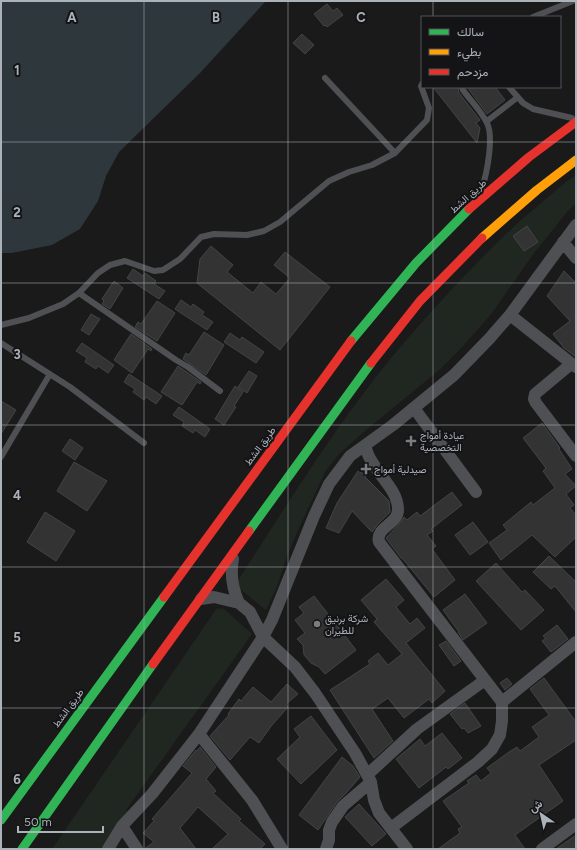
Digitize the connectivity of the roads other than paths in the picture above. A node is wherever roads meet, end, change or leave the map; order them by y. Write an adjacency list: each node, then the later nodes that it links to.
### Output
1 (574, 1): 2 (lane)
2 (536, 16)
3 (325, 78): 11 (lane)
4 (422, 88): 11 (lane)
5 (462, 88): 9 (lane)
6 (510, 88): 7 (lane)
7 (518, 97): 8 (lane); 9 (lane)
8 (576, 118)
9 (487, 122): 13 (lane)
10 (576, 122): 13 (highway, طريق الشط)
11 (395, 153): 17 (lane)
12 (576, 160): 30 (highway)
13 (475, 204): 41 (highway, طريق الشط)
14 (576, 225): 15 (street)
15 (563, 242): 16 (street); 18 (street)
16 (576, 258)
17 (79, 293): 19 (lane); 23 (lane)
18 (510, 315): 21 (street); 24 (street)
19 (1, 325)
20 (1, 343): 22 (lane)
21 (573, 365): 27 (street)
22 (50, 374): 25 (lane); 28 (lane)
23 (220, 391)
24 (414, 408): 26 (street); 29 (street)
25 (144, 443)
26 (365, 446): 34 (street); 37 (street)
27 (576, 456)
28 (1, 457)
29 (476, 492)
30 (237, 549): 31 (highway); 32 (street)
31 (201, 599): 32 (street); 46 (highway)
32 (239, 603): 33 (street)
33 (250, 612): 34 (street); 35 (street)
34 (275, 614): 35 (street)
35 (263, 637): 39 (street); 40 (street)
36 (576, 642): 38 (street)
37 (485, 680): 38 (street); 40 (street)
38 (502, 702): 44 (street)
39 (199, 734): 43 (street); 49 (street)
40 (369, 779): 44 (street); 50 (street)
41 (1, 820)
42 (576, 824): 45 (street)
43 (122, 826): 47 (street); 48 (street)
44 (391, 828): 51 (street)
45 (547, 848)
46 (22, 849)
47 (108, 849)
48 (137, 849)
49 (282, 849)
50 (326, 849)
51 (406, 849)

